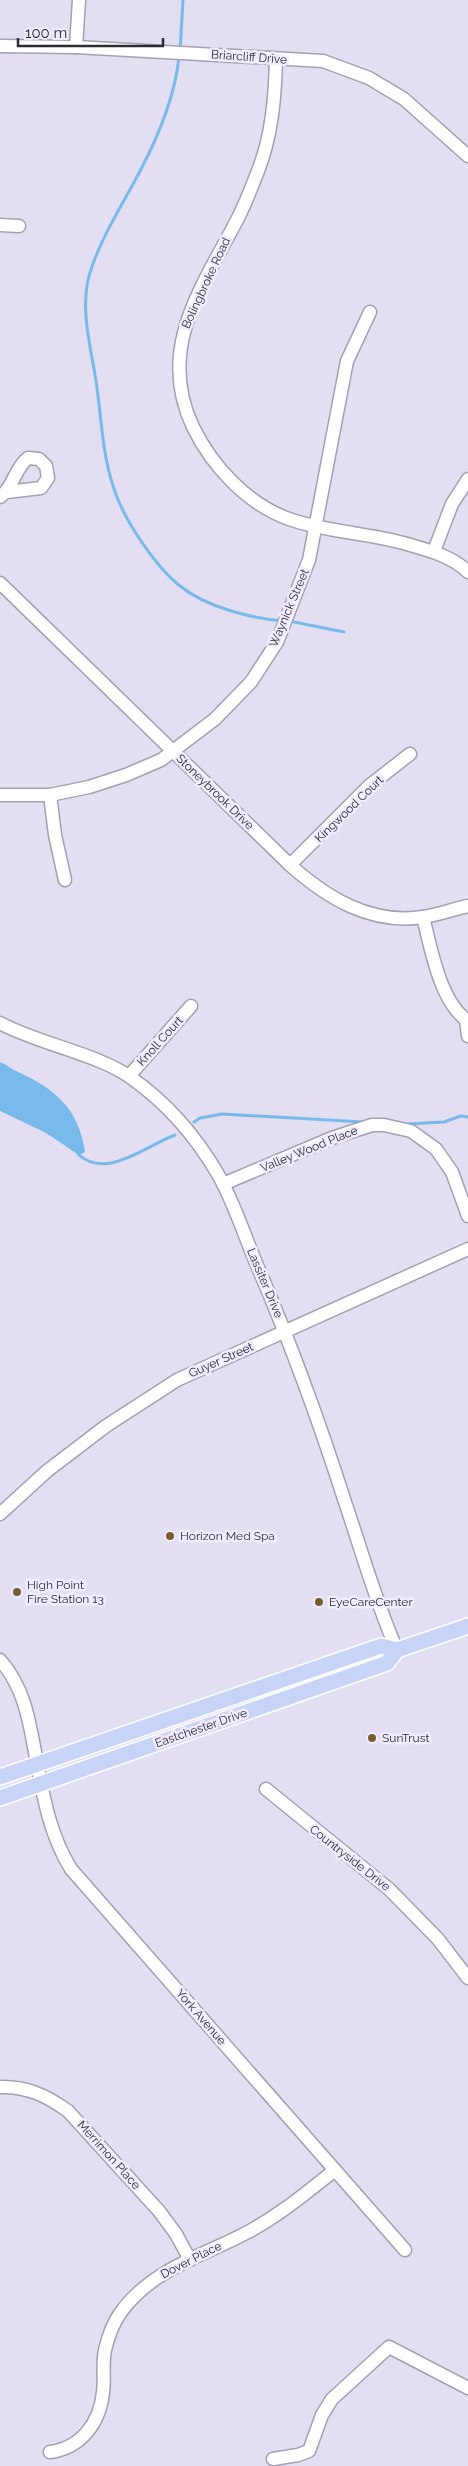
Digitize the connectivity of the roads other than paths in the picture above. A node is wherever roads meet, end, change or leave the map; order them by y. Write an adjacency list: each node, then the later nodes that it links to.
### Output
1 (79, 0): 3 (street)
2 (0, 46): 3 (street, Briarcliff Drive)
3 (76, 47): 4 (street, Briarcliff Drive)
4 (276, 60): 5 (street, Briarcliff Drive); 10 (street, Bolingbroke Road)
5 (468, 156)
6 (0, 225): 7 (street)
7 (19, 226)
8 (370, 312): 10 (street, Waynick Street)
9 (468, 479): 11 (street)
10 (316, 525): 11 (street, Bolingbroke Road); 14 (street, Waynick Street)
11 (434, 551): 12 (street, Bolingbroke Road)
12 (468, 572)
13 (0, 582): 14 (street, Stoneybrook Drive)
14 (173, 751): 17 (street, Waynick Street); 18 (street, Stoneybrook Drive)
15 (410, 754): 18 (street, Kingwood Court)
16 (0, 795): 17 (street, Waynick Street)
17 (50, 795): 19 (street)
18 (290, 866): 21 (street, Stoneybrook Drive)
19 (65, 880)
20 (468, 906): 21 (street, Stoneybrook Drive)
21 (423, 918): 23 (street)
22 (192, 1006): 26 (street, Knoll Court)
23 (467, 1021): 25 (street)
24 (0, 1023): 26 (street, Lassiter Drive)
25 (468, 1036)
26 (129, 1076): 27 (street, Lassiter Drive)
27 (223, 1184): 28 (street, Valley Wood Place); 30 (street, Lassiter Drive)
28 (468, 1216)
29 (468, 1249): 30 (street, Guyer Street)
30 (285, 1332): 31 (street, Guyer Street); 33 (street, Lassiter Drive)
31 (0, 1514)
32 (468, 1626): 33 (main road, Eastchester Drive)
33 (397, 1650): 35 (main road, Eastchester Drive); 37 (main road, Eastchester Drive)
34 (0, 1660): 35 (street, York Avenue)
35 (37, 1763): 36 (main road, Eastchester Drive); 37 (street, York Avenue)
36 (0, 1777)
37 (41, 1783): 39 (main road, Eastchester Drive); 42 (street, York Avenue)
38 (266, 1789): 40 (street, Countryside Drive)
39 (0, 1798)
40 (468, 1978)
41 (0, 2088): 44 (street, Merrimon Place)
42 (335, 2170): 43 (street, York Avenue); 44 (street, Dover Place)
43 (405, 2250)
44 (190, 2260): 46 (street, Dover Place)
45 (468, 2388): 47 (street)
46 (50, 2452)
47 (273, 2459)

